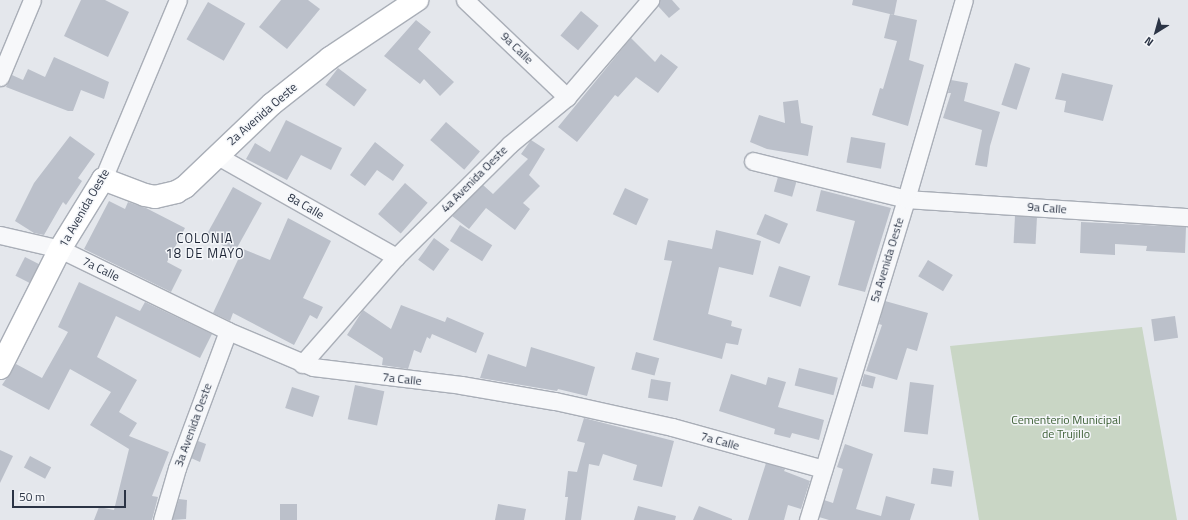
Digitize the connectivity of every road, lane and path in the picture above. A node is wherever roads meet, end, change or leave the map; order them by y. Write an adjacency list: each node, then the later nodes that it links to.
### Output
1 (32, 0): 7 (street)
2 (178, 0): 11 (street, 1a Avenida Oeste)
3 (417, 0): 9 (street, 2a Avenida Oeste)
4 (465, 0): 8 (street, 9a Calle)
5 (650, 0): 8 (street, 4a Avenida Oeste)
6 (964, 0): 12 (street, 5a Avenida Oeste)
7 (0, 78)
8 (567, 97): 16 (street, 4a Avenida Oeste)
9 (216, 155): 11 (street, 2a Avenida Oeste); 16 (street, 8a Calle)
10 (753, 161): 12 (street, 9a Calle)
11 (103, 179): 15 (street, 1a Avenida Oeste)
12 (906, 200): 13 (street, 9a Calle); 20 (street, 5a Avenida Oeste)
13 (1188, 217)
14 (0, 235): 15 (street, 7a Calle)
15 (60, 249): 17 (street, 7a Calle); 19 (street, 1a Avenida Oeste)
16 (396, 257): 18 (street, 4a Avenida Oeste)
17 (228, 331): 18 (street, 7a Calle); 21 (street, 3a Avenida Oeste)
18 (302, 364): 20 (street, 7a Calle)
19 (0, 368)
20 (823, 469): 22 (street, 5a Avenida Oeste)
21 (162, 520)
22 (808, 520)

